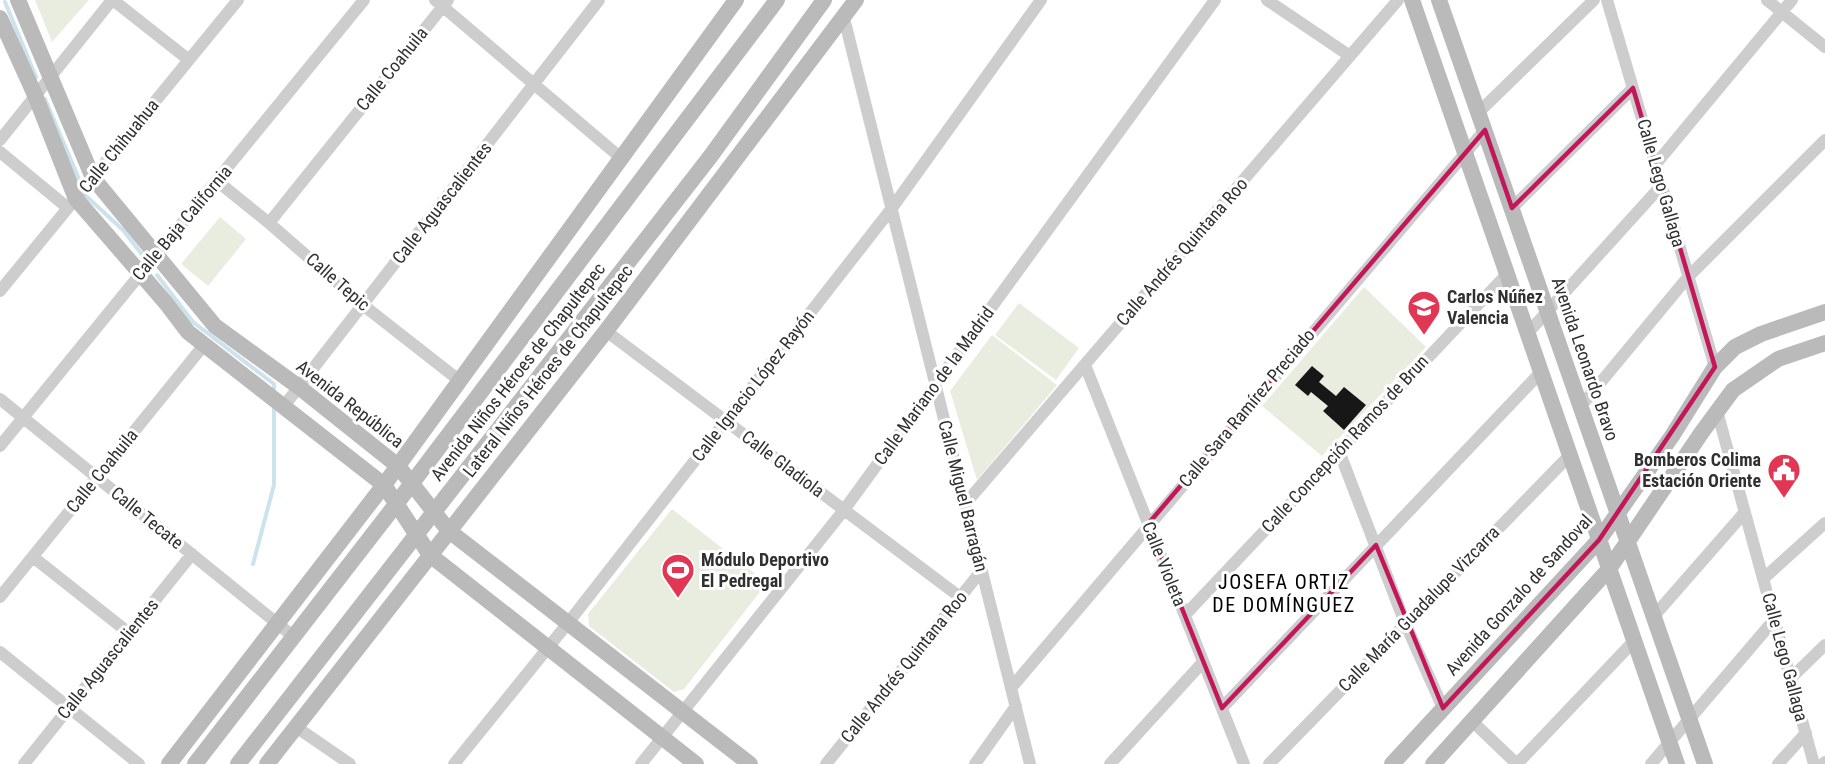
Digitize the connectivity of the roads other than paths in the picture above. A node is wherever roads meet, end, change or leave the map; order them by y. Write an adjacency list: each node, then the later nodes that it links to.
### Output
1 (18, 0): 27 (street, Avenida República)
2 (112, 0): 26 (street); 27 (street)
3 (238, 0): 26 (street, Calle Chihuahua)
4 (364, 0): 40 (street, Calle Baja California)
5 (599, 0): 28 (street, Calle Aguascalientes)
6 (736, 0): 37 (street)
7 (777, 0): 58 (street, Avenida Niños Héroes de Chapultepec)
8 (824, 0): 83 (street, Avenida Niños Héroes de Chapultepec)
9 (856, 0): 23 (street, Lateral Niños Héroes de Chapultepec)
10 (1041, 0): 43 (street, Calle Ignacio López Rayón)
11 (1215, 0): 63 (street, Calle Mariano de la Madrid)
12 (1267, 0): 25 (street)
13 (1398, 0): 25 (street, Calle Andrés Quintana Roo)
14 (1412, 0): 36 (street)
15 (1439, 0): 31 (street, Avenida Leonardo Bravo)
16 (1594, 0): 31 (street)
17 (1607, 0): 29 (street, Calle Lego Gallaga)
18 (1767, 0): 21 (street)
19 (1792, 0): 21 (street)
20 (442, 2): 28 (street); 45 (street, Calle Coahuila)
21 (1782, 12): 24 (street); 38 (street)
22 (0, 18): 30 (street)
23 (844, 18): 43 (street, Calle Miguel Barragán); 54 (street, Lateral Niños Héroes de Chapultepec)
24 (1825, 46)
25 (1350, 56): 59 (street, Calle Andrés Quintana Roo)
26 (189, 60): 39 (street, Calle Chihuahua)
27 (50, 77): 30 (street); 39 (street, Avenida República)
28 (534, 84): 37 (street); 51 (street, Calle Aguascalientes)
29 (1633, 88): 38 (street, Calle Lego Gallaga); 44 (street)
30 (35, 95): 33 (street); 42 (street)
31 (1479, 112): 32 (street, Avenida Leonardo Bravo)
32 (1485, 130): 36 (street, Calle Sara Ramírez Preciado); 44 (street, Avenida Leonardo Bravo)
33 (0, 140)
34 (1825, 140): 49 (street)
35 (0, 152): 42 (street)
36 (1465, 153): 48 (street); 85 (street, Calle Sara Ramírez Preciado)
37 (621, 158): 62 (street)
38 (1655, 165): 41 (street, Calle Lego Gallaga)
39 (93, 178): 42 (street, Calle Chihuahua); 46 (street, Avenida República)
40 (217, 181): 45 (street, Calle Tepic); 46 (street, Calle Baja California)
41 (1661, 186): 49 (street, Calle Lego Gallaga); 52 (street)
42 (72, 203): 47 (street); 50 (street, Calle Chihuahua)
43 (892, 208): 63 (street, Calle Miguel Barragán); 70 (street, Calle Ignacio López Rayón)
44 (1512, 208): 52 (street, Avenida Leonardo Bravo)
45 (269, 223): 51 (street, Calle Tepic)
46 (156, 256): 47 (street, Calle Baja California); 64 (street, Avenida República)
47 (140, 273): 57 (street); 69 (street, Calle Baja California)
48 (1507, 274): 55 (street); 72 (street, Calle Concepción Ramos de Brun)
49 (1688, 277): 60 (street, Calle Lego Gallaga); 67 (street)
50 (0, 291)
51 (363, 305): 62 (street, Calle Tepic); 64 (street, Calle Aguascalientes)
52 (1548, 311): 55 (street); 67 (street, Avenida Leonardo Bravo)
53 (1825, 312): 60 (street, Avenida Gonzalo de Sandoval)
54 (606, 331): 70 (street, Calle Gladiola); 86 (street, Lateral Niños Héroes de Chapultepec)
55 (1527, 334): 61 (street)
56 (1825, 343): 68 (street)
57 (204, 345): 66 (street); 75 (street, Calle Coahuila)
58 (512, 352): 62 (street); 76 (street, Avenida Niños Héroes de Chapultepec)
59 (1085, 365): 79 (street, Calle Andrés Quintana Roo); 85 (street, Calle Violeta)
60 (1714, 367): 81 (street, Avenida Gonzalo de Sandoval)
61 (1541, 372): 73 (street); 90 (street)
62 (460, 381): 74 (street)
63 (935, 384): 79 (street, Calle Miguel Barragán); 80 (street, Calle Mariano de la Madrid)
64 (299, 387): 66 (street, Calle Aguascalientes); 74 (street, Avenida República)
65 (0, 399): 69 (street, Calle Tecate)
66 (284, 406): 77 (street)
67 (1581, 406): 81 (street, Avenida Leonardo Bravo)
68 (1717, 411): 82 (street, Calle Lego Gallaga); 89 (street)
69 (23, 418): 71 (street, Calle Baja California); 75 (street, Calle Tecate)
70 (726, 422): 80 (street, Calle Gladiola); 102 (street, Calle Ignacio López Rayón)
71 (0, 446)
72 (1339, 451): 90 (street); 99 (street, Calle Concepción Ramos de Brun)
73 (1570, 455): 88 (street); 103 (street, Calle María Guadalupe Vizcarra)
74 (398, 466): 76 (street, Avenida República); 77 (street)
75 (97, 477): 91 (street, Calle Tecate); 93 (street, Calle Coahuila)
76 (411, 483): 78 (street, Avenida Niños Héroes de Chapultepec); 83 (street, Avenida República)
77 (384, 485): 78 (street); 104 (street)
78 (397, 503): 87 (street); 106 (street, Avenida Niños Héroes de Chapultepec)
79 (965, 504): 95 (street, Calle Miguel Barragán)
80 (844, 510): 98 (street, Calle Gladiola); 118 (street, Calle Mariano de la Madrid)
81 (1617, 512): 88 (street, Avenida Gonzalo de Sandoval); 89 (street, Avenida Leonardo Bravo)
82 (1745, 512): 96 (street, Calle Lego Gallaga); 100 (street)
83 (434, 513): 86 (street, Avenida República); 87 (street, Avenida Niños Héroes de Chapultepec)
84 (1825, 523): 96 (street)
85 (1148, 524): 99 (street, Calle Violeta); 113 (street, Calle Sara Ramírez Preciado)
86 (449, 531): 92 (street, Lateral Niños Héroes de Chapultepec); 102 (street, Avenida República)
87 (417, 535): 92 (street); 129 (street, Avenida Niños Héroes de Chapultepec)
88 (1599, 540): 94 (street); 117 (street, Avenida Gonzalo de Sandoval)
89 (1628, 542): 94 (street); 100 (street, Avenida Leonardo Bravo)
90 (1376, 545): 103 (street); 116 (street)
91 (192, 555): 104 (street, Calle Tecate); 105 (street, Calle Aguascalientes)
92 (430, 555): 109 (street); 121 (street, Lateral Niños Héroes de Chapultepec)
93 (33, 557): 97 (street, Calle Coahuila); 105 (street)
94 (1610, 569): 107 (street); 120 (street)
95 (982, 570): 98 (street, Calle Andrés Quintana Roo); 113 (street, Calle Miguel Barragán)
96 (1763, 579): 101 (street, Calle Lego Gallaga)
97 (0, 597)
98 (960, 597): 136 (street, Calle Andrés Quintana Roo)
99 (1185, 615): 111 (street, Calle Violeta)
100 (1654, 616): 119 (street, Avenida Leonardo Bravo)
101 (1774, 620): 112 (street, Calle Lego Gallaga); 119 (street)
102 (568, 623): 109 (street, Calle Ignacio López Rayón); 118 (street, Avenida República)
103 (1405, 623): 117 (street); 141 (street, Calle María Guadalupe Vizcarra)
104 (278, 624): 106 (street, Calle Tecate); 127 (street)
105 (129, 633): 115 (street, Calle Aguascalientes)
106 (294, 637): 128 (street, Avenida Niños Héroes de Chapultepec)
107 (1634, 641): 124 (street); 144 (street)
108 (1825, 645): 112 (street)
109 (548, 648): 123 (street); 132 (street, Calle Ignacio López Rayón)
110 (0, 652): 115 (street)
111 (1203, 662): 116 (street, Calle Violeta); 139 (street)
112 (1791, 678): 122 (street, Calle Lego Gallaga)
113 (1011, 688): 114 (street, Calle Miguel Barragán)
114 (1016, 706): 137 (street); 138 (street, Calle Miguel Barragán)
115 (69, 708): 125 (street, Calle Aguascalientes); 126 (street)
116 (1222, 708): 140 (street, Calle Violeta)
117 (1443, 708): 142 (street, Avenida Gonzalo de Sandoval)
118 (683, 712): 123 (street, Calle Mariano de la Madrid); 135 (street, Avenida República)
119 (1690, 719): 124 (street); 147 (street, Avenida Leonardo Bravo)
120 (1472, 721): 143 (street); 144 (street)
121 (296, 728): 130 (street, Lateral Niños Héroes de Chapultepec); 131 (street)
122 (1806, 733): 148 (street); 149 (street, Calle Lego Gallaga)
123 (662, 737): 133 (street, Calle Mariano de la Madrid); 134 (street)
124 (1670, 743): 145 (street); 146 (street)
125 (24, 764)
126 (139, 764)
127 (169, 764)
128 (195, 764)
129 (238, 764)
130 (267, 764)
131 (350, 764)
132 (454, 764)
133 (641, 764)
134 (696, 764)
135 (750, 764)
136 (826, 764)
137 (975, 764)
138 (1030, 764)
139 (1110, 764)
140 (1244, 764)
141 (1269, 764)
142 (1392, 764)
143 (1433, 764)
144 (1517, 764)
145 (1651, 764)
146 (1677, 764)
147 (1705, 764)
148 (1778, 764)
149 (1814, 764)

